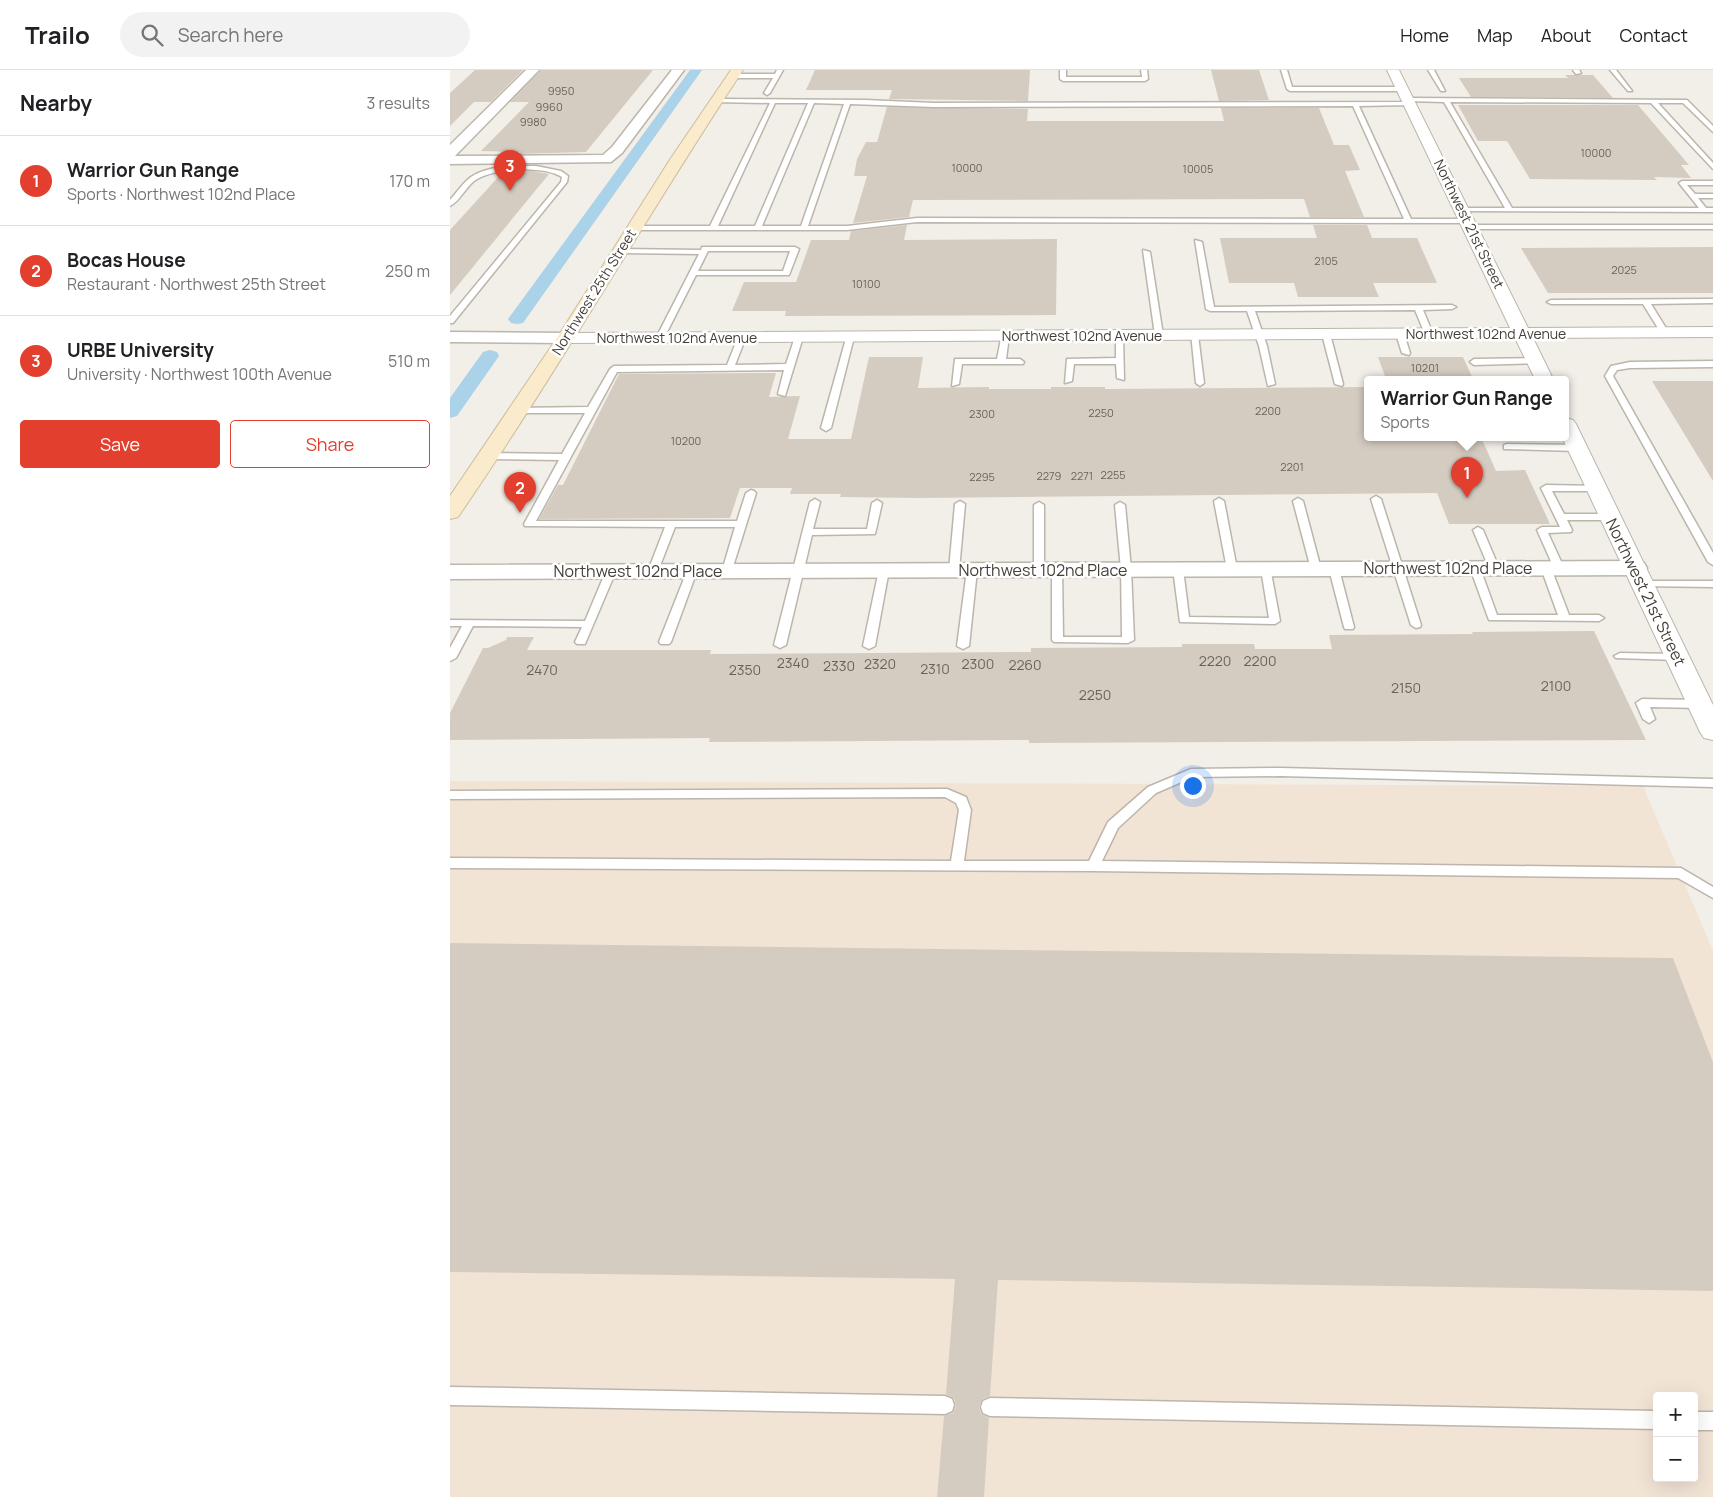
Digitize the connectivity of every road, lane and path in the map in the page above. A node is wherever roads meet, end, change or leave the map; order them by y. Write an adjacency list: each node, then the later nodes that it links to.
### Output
1 (532, 70): 23 (street)
2 (678, 70): 24 (street)
3 (1062, 70): 4 (lane)
4 (1144, 70)
5 (1284, 70): 14 (lane)
6 (1393, 70): 14 (street, Northwest 21st Street)
7 (1431, 70): 11 (lane)
8 (1613, 70): 12 (lane)
9 (735, 73): 10 (lane); 16 (main road, Northwest 25th Street)
10 (779, 73): 13 (lane)
11 (1442, 90)
12 (1630, 90)
13 (767, 93)
14 (1407, 98): 15 (lane); 21 (lane); 33 (street, Northwest 21st Street)
15 (1446, 100): 17 (lane); 30 (lane)
16 (716, 101): 18 (lane); 36 (main road, Northwest 25th Street)
17 (1652, 101): 22 (lane); 25 (lane)
18 (773, 102): 19 (lane); 37 (lane)
19 (812, 102): 20 (lane); 38 (lane)
20 (848, 102): 21 (lane); 39 (lane)
21 (1355, 104): 34 (lane)
22 (1713, 130)
23 (450, 153)
24 (450, 160)
25 (1713, 167)
26 (1713, 183): 27 (lane)
27 (1692, 196): 28 (lane); 31 (lane)
28 (1713, 196)
29 (450, 204): 51 (lane)
30 (1510, 210): 31 (lane); 33 (lane)
31 (1704, 210): 32 (lane)
32 (1713, 210)
33 (1467, 220): 34 (lane); 35 (lane); 53 (street, Northwest 21st Street)
34 (1409, 221): 39 (lane)
35 (1713, 227)
36 (634, 228): 37 (lane); 41 (main road, Northwest 25th Street)
37 (713, 228): 38 (lane)
38 (758, 228): 39 (lane)
39 (804, 228)
40 (1198, 242): 49 (lane)
41 (620, 251): 42 (lane); 67 (main road, Northwest 25th Street)
42 (703, 252): 44 (lane); 44 (lane)
43 (1146, 252): 58 (lane)
44 (692, 273): 68 (lane)
45 (1713, 301): 47 (lane)
46 (1551, 302): 47 (lane)
47 (1646, 302): 54 (lane)
48 (1452, 307): 50 (lane)
49 (1250, 308): 50 (lane); 60 (lane)
50 (1418, 308): 57 (lane)
51 (450, 321)
52 (1713, 332): 54 (street, Northwest 102nd Avenue)
53 (1522, 333): 54 (street, Northwest 102nd Avenue); 57 (street, Northwest 102nd Avenue); 71 (street, Northwest 21st Street)
54 (1665, 333)
55 (1326, 334): 56 (street, Northwest 102nd Avenue); 60 (street, Northwest 102nd Avenue); 84 (lane)
56 (1400, 334): 57 (street, Northwest 102nd Avenue); 69 (lane)
57 (1429, 334)
58 (1159, 335): 59 (street, Northwest 102nd Avenue); 62 (street, Northwest 102nd Avenue)
59 (1194, 335): 60 (street, Northwest 102nd Avenue); 81 (lane)
60 (1258, 335): 83 (lane)
61 (1005, 336): 62 (street, Northwest 102nd Avenue); 65 (street, Northwest 102nd Avenue); 72 (lane)
62 (1119, 336): 70 (lane)
63 (742, 337): 64 (street, Northwest 102nd Avenue); 68 (street, Northwest 102nd Avenue); 77 (lane)
64 (799, 337): 65 (street, Northwest 102nd Avenue); 76 (lane)
65 (850, 337): 88 (lane)
66 (450, 338): 67 (street, Northwest 102nd Avenue)
67 (566, 338): 68 (street, Northwest 102nd Avenue); 86 (main road, Northwest 25th Street)
68 (660, 338)
69 (1406, 353)
70 (1120, 361): 79 (lane); 80 (lane)
71 (1535, 361): 74 (lane); 78 (street, Northwest 21st Street)
72 (1001, 362): 73 (lane); 82 (lane)
73 (1020, 362)
74 (1474, 362)
75 (1713, 364): 111 (lane)
76 (789, 367): 77 (lane); 85 (lane)
77 (730, 368): 87 (lane)
78 (1542, 376)
79 (1121, 378)
80 (1068, 381)
81 (1200, 383)
82 (955, 384)
83 (1272, 384)
84 (1339, 384)
85 (782, 394)
86 (518, 410): 87 (lane); 92 (main road, Northwest 25th Street)
87 (591, 410): 93 (lane)
88 (826, 428)
89 (1569, 431): 91 (street, Northwest 21st Street)
90 (1507, 447): 91 (lane)
91 (1577, 448): 94 (street, Northwest 21st Street)
92 (487, 456): 93 (lane); 104 (main road, Northwest 25th Street)
93 (564, 456): 107 (lane)
94 (1597, 488): 105 (lane); 106 (street, Northwest 21st Street)
95 (751, 493): 108 (lane)
96 (1376, 499): 112 (lane)
97 (1298, 501): 118 (lane)
98 (815, 502): 110 (lane)
99 (876, 502): 110 (lane)
100 (1219, 502): 116 (lane)
101 (960, 504): 121 (lane)
102 (1039, 505): 122 (lane)
103 (1120, 505): 123 (lane)
104 (450, 512)
105 (1561, 517): 106 (lane); 114 (lane)
106 (1611, 517): 129 (street, Northwest 21st Street)
107 (672, 524): 108 (lane); 125 (lane)
108 (741, 524): 127 (lane)
109 (1478, 530): 113 (lane)
110 (808, 532): 119 (lane)
111 (1713, 562)
112 (1399, 568): 113 (street, Northwest 102nd Place); 118 (street, Northwest 102nd Place); 136 (lane)
113 (1485, 568): 114 (street, Northwest 102nd Place); 131 (lane)
114 (1553, 568): 129 (street, Northwest 102nd Place); 131 (lane)
115 (1178, 569): 116 (street, Northwest 102nd Place); 117 (lane); 123 (street, Northwest 102nd Place)
116 (1232, 569): 117 (street, Northwest 102nd Place)
117 (1266, 569): 118 (street, Northwest 102nd Place)
118 (1325, 569): 137 (lane)
119 (798, 570): 120 (street, Northwest 102nd Place); 127 (street, Northwest 102nd Place); 140 (lane)
120 (884, 570): 121 (street, Northwest 102nd Place); 141 (lane)
121 (963, 570): 122 (street, Northwest 102nd Place); 142 (lane)
122 (1048, 570): 123 (street, Northwest 102nd Place); 123 (lane)
123 (1126, 570)
124 (611, 571): 125 (street, Northwest 102nd Place); 128 (street, Northwest 102nd Place); 135 (lane)
125 (653, 571): 126 (street, Northwest 102nd Place)
126 (692, 571): 127 (street, Northwest 102nd Place); 139 (lane)
127 (728, 571)
128 (450, 572)
129 (1639, 576): 130 (lane); 144 (street, Northwest 21st Street)
130 (1713, 584)
131 (1565, 618): 132 (lane)
132 (1599, 618)
133 (450, 623): 134 (lane)
134 (469, 623): 135 (lane); 145 (lane)
135 (589, 624): 138 (lane)
136 (1416, 625)
137 (1349, 627)
138 (581, 642)
139 (665, 642)
140 (780, 645)
141 (869, 646)
142 (963, 646)
143 (1620, 656): 144 (lane)
144 (1678, 657): 146 (street, Northwest 21st Street)
145 (450, 658)
146 (1700, 704): 147 (lane); 148 (street, Northwest 21st Street)
147 (1649, 719)
148 (1713, 732)
149 (1713, 783): 153 (lane)
150 (450, 795): 152 (lane)
151 (450, 863): 152 (lane)
152 (957, 866): 153 (lane)
153 (1093, 866): 154 (lane)
154 (1713, 893)
155 (450, 1396): 156 (lane)
156 (945, 1405)
157 (990, 1407): 158 (lane)
158 (1653, 1420)
159 (1698, 1421): 160 (lane)
160 (1713, 1421)

